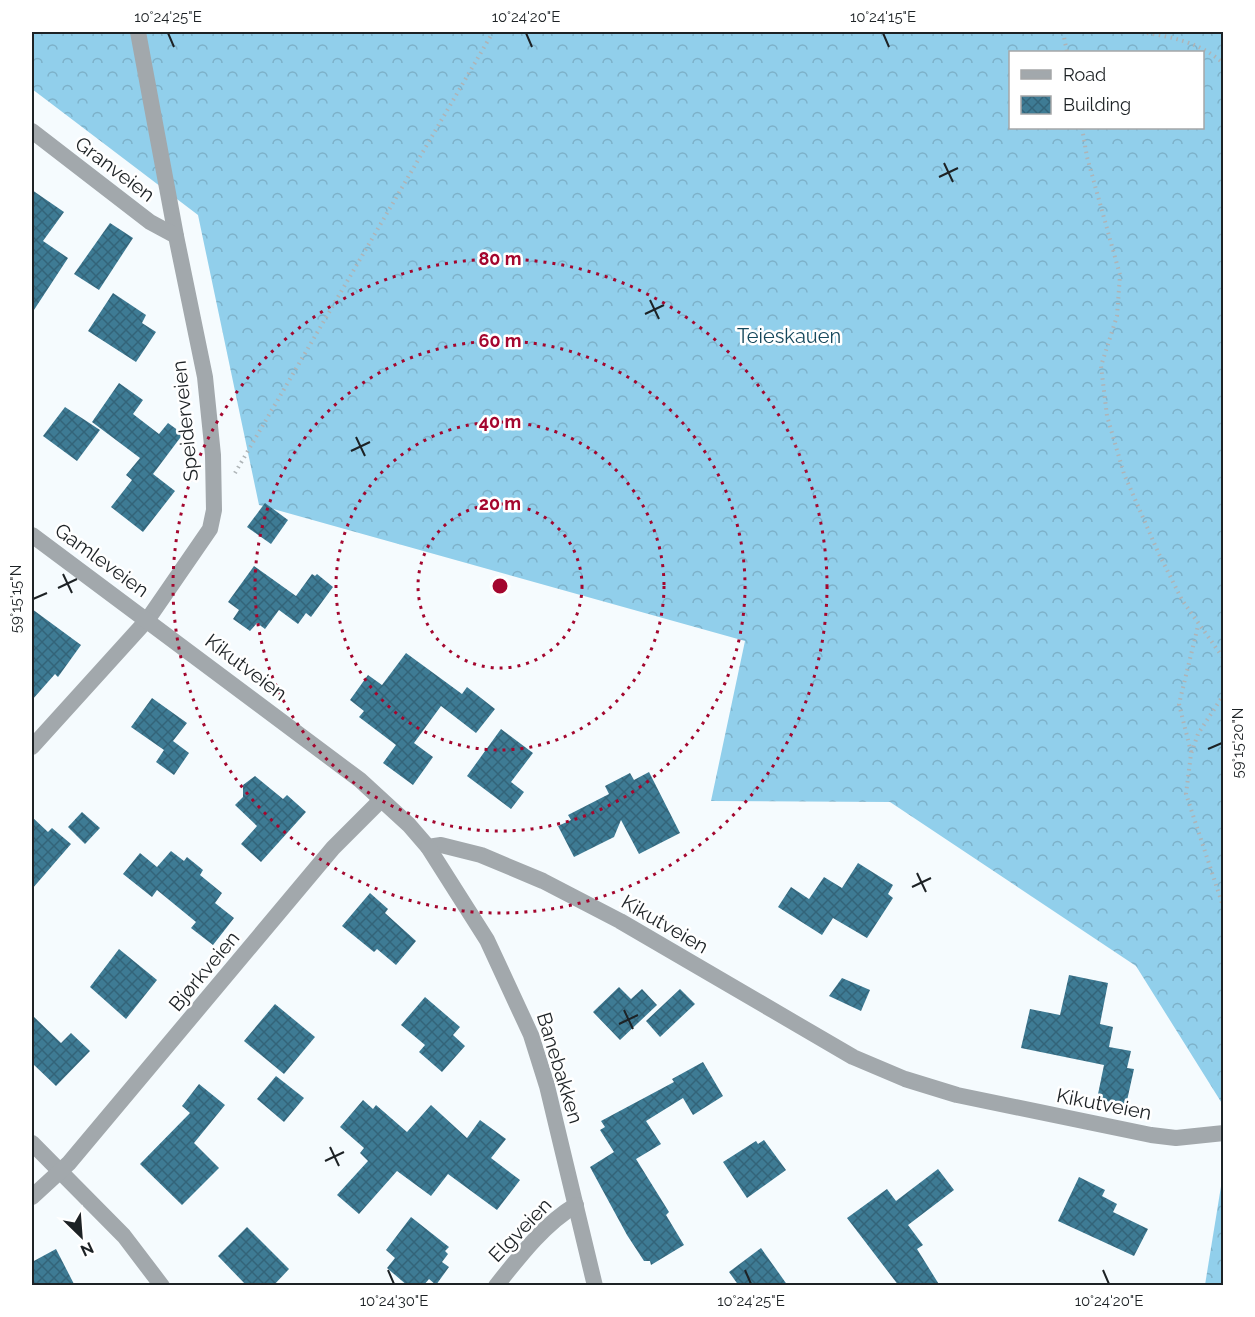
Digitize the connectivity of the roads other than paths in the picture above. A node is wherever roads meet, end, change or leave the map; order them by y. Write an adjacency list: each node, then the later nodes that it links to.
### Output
1 (138, 32): 3 (street, Speiderveien)
2 (32, 131): 3 (street, Granveien)
3 (176, 236): 5 (street, Speiderveien)
4 (32, 535): 5 (street, Gamleveien)
5 (148, 619): 6 (street, Speiderveien); 7 (street, Kikutveien)
6 (32, 747)
7 (381, 800): 8 (street, Kikutveien); 11 (street, Bjørkveien)
8 (428, 847): 9 (street, Kikutveien); 13 (street, Banebakken)
9 (1224, 1133)
10 (32, 1143): 11 (street)
11 (61, 1171): 12 (street, Bjørkveien); 14 (street)
12 (32, 1197)
13 (576, 1205): 15 (street, Elgveien); 16 (street, Banebakken)
14 (162, 1286)
15 (496, 1286)
16 (595, 1286)

